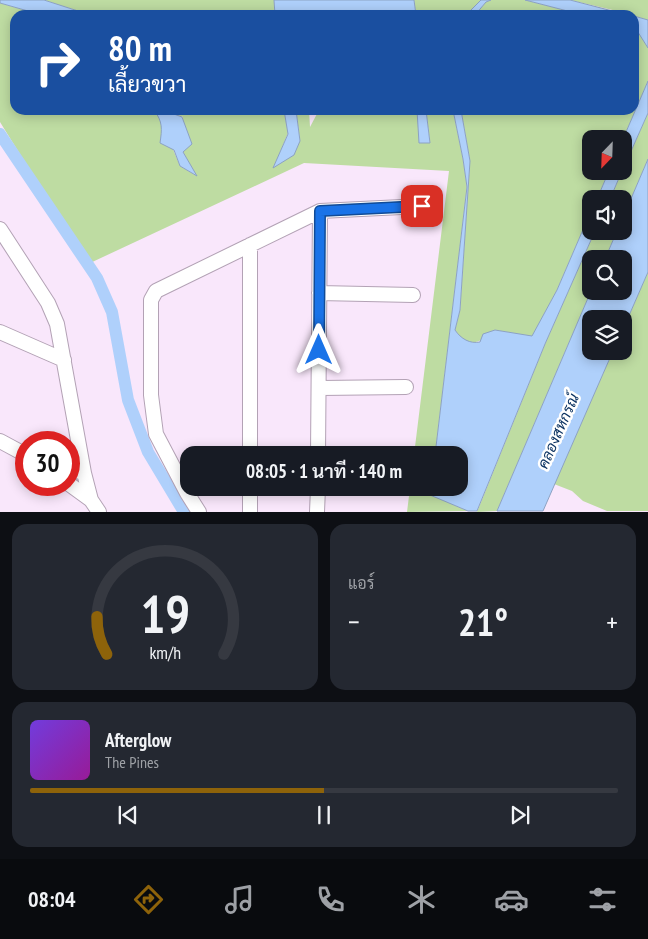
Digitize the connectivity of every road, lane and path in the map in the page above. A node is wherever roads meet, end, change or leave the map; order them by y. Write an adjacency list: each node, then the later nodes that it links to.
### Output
1 (422, 206): 2 (street)
2 (320, 211): 4 (street); 5 (street)
3 (1, 231): 8 (street)
4 (250, 246): 12 (street); 21 (street)
5 (319, 293): 6 (street); 10 (street)
6 (413, 296)
7 (0, 332): 8 (street)
8 (64, 360): 16 (street)
9 (406, 387): 10 (street)
10 (320, 388): 13 (street)
11 (0, 441): 14 (street)
12 (250, 446)
13 (318, 446)
14 (15, 449)
15 (80, 472): 16 (street)
16 (84, 473): 20 (street)
17 (80, 493): 20 (street)
18 (250, 496): 22 (street)
19 (318, 496): 23 (street)
20 (95, 506)
21 (199, 512)
22 (250, 512)
23 (317, 512)

